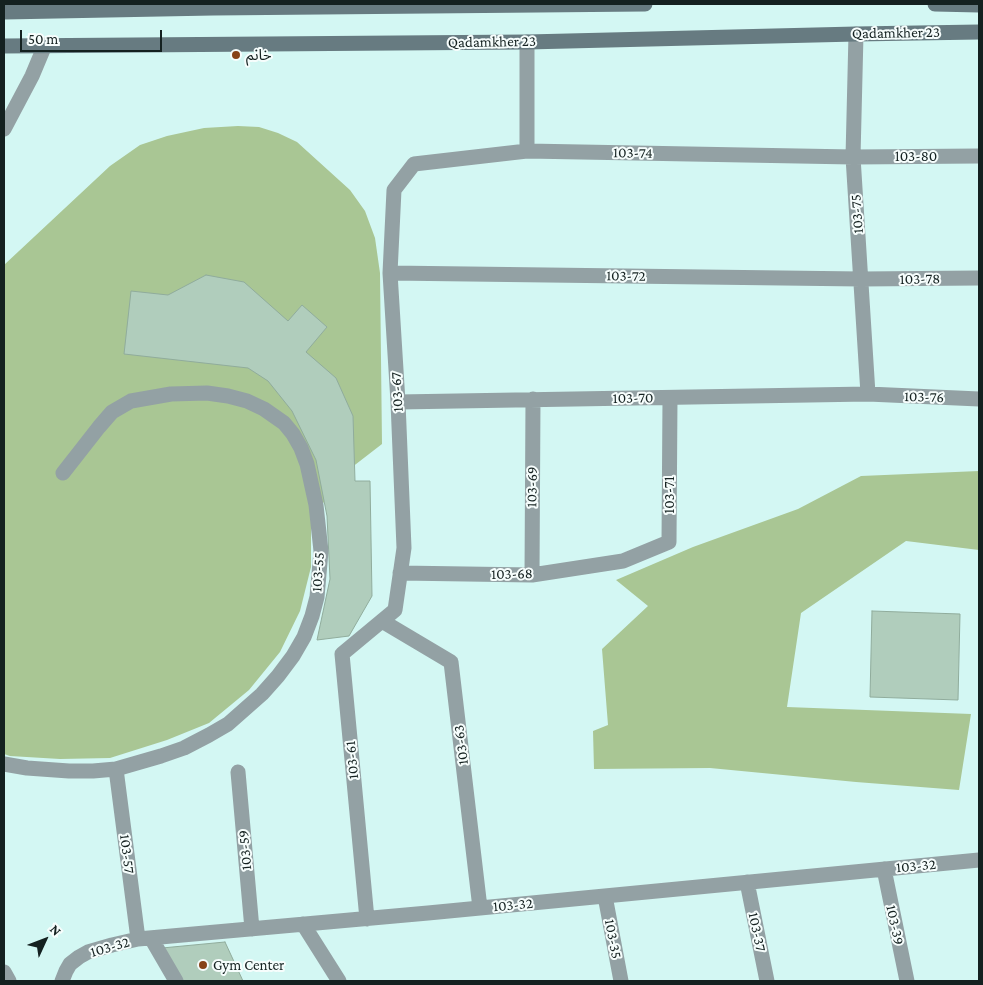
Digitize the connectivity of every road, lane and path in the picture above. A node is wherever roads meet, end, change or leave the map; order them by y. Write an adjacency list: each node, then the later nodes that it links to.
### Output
1 (645, 4): 4 (main road)
2 (935, 4): 3 (main road, Qadamkher 23)
3 (979, 5)
4 (213, 6): 5 (main road)
5 (54, 7): 6 (main road)
6 (4, 12)
7 (979, 32): 8 (main road, Qadamkher 23)
8 (856, 34): 9 (main road, Qadamkher 23); 15 (street, 103-75)
9 (527, 42): 10 (main road, Qadamkher 23); 13 (street)
10 (45, 45): 11 (main road, Qadamkher 23); 12 (street)
11 (4, 46)
12 (4, 129)
13 (527, 151): 15 (street, 103-74); 16 (street, 103-74)
14 (979, 156): 15 (street, 103-80)
15 (853, 157): 19 (street, 103-75)
16 (414, 164): 17 (street, 103-67)
17 (390, 273): 19 (street, 103-72); 24 (street, 103-67)
18 (979, 278): 19 (street, 103-78)
19 (861, 280): 20 (street, 103-75)
20 (868, 394): 21 (street, 103-70); 22 (street, 103-76)
21 (670, 398): 23 (street, 103-70); 26 (street, 103-71)
22 (979, 398)
23 (533, 400): 24 (street, 103-70); 28 (street, 103-69)
24 (398, 402): 27 (street, 103-67)
25 (63, 473): 31 (street, 103-55)
26 (623, 561): 28 (street, 103-68)
27 (400, 573): 28 (street, 103-68); 29 (street, 103-67)
28 (532, 575)
29 (382, 620): 37 (street, 103-63); 38 (street, 103-61)
30 (4, 764): 31 (street, 103-55)
31 (116, 769): 41 (street, 103-57)
32 (238, 772): 40 (street, 103-59)
33 (979, 860): 34 (street, 103-32)
34 (884, 869): 35 (street, 103-32); 49 (street, 103-39)
35 (747, 882): 36 (street, 103-32); 48 (street, 103-37)
36 (605, 896): 37 (street, 103-32); 47 (street, 103-35)
37 (480, 908): 38 (street, 103-32)
38 (367, 919): 39 (street, 103-32)
39 (303, 924): 40 (street, 103-32); 46 (street)
40 (252, 929): 41 (street, 103-32)
41 (144, 939): 44 (street, 103-32); 45 (street)
42 (4, 972): 43 (street)
43 (9, 981)
44 (62, 981)
45 (176, 981)
46 (338, 981)
47 (621, 981)
48 (767, 981)
49 (907, 981)

